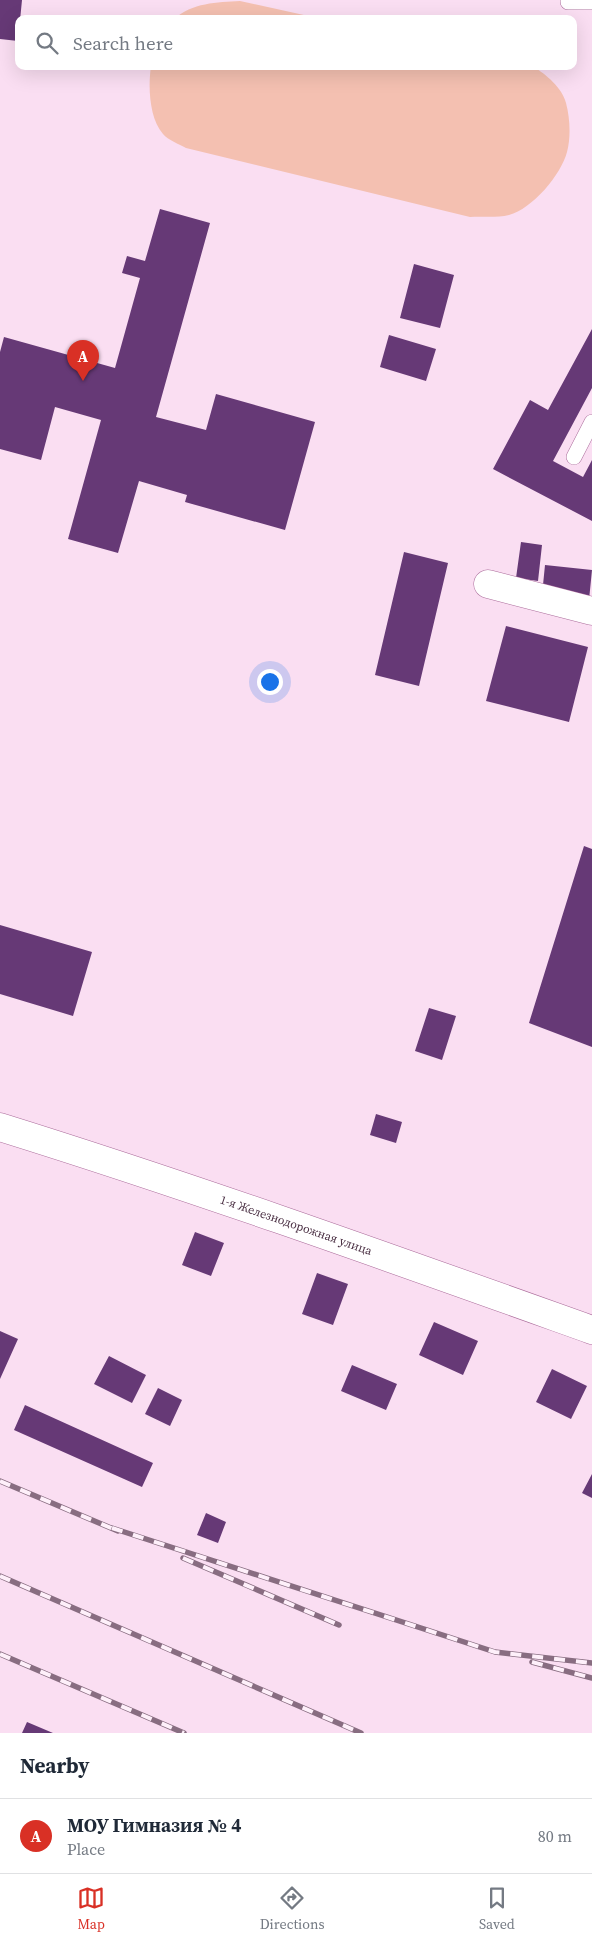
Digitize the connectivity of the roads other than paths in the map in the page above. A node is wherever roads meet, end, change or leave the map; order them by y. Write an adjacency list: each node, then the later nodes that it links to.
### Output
1 (568, 0): 2 (lane)
2 (592, 2)
3 (592, 422): 4 (lane)
4 (574, 457)
5 (488, 584): 6 (main road)
6 (592, 611)
7 (0, 1127): 8 (main road, 1-я Железнодорожная улица)
8 (592, 1330)

